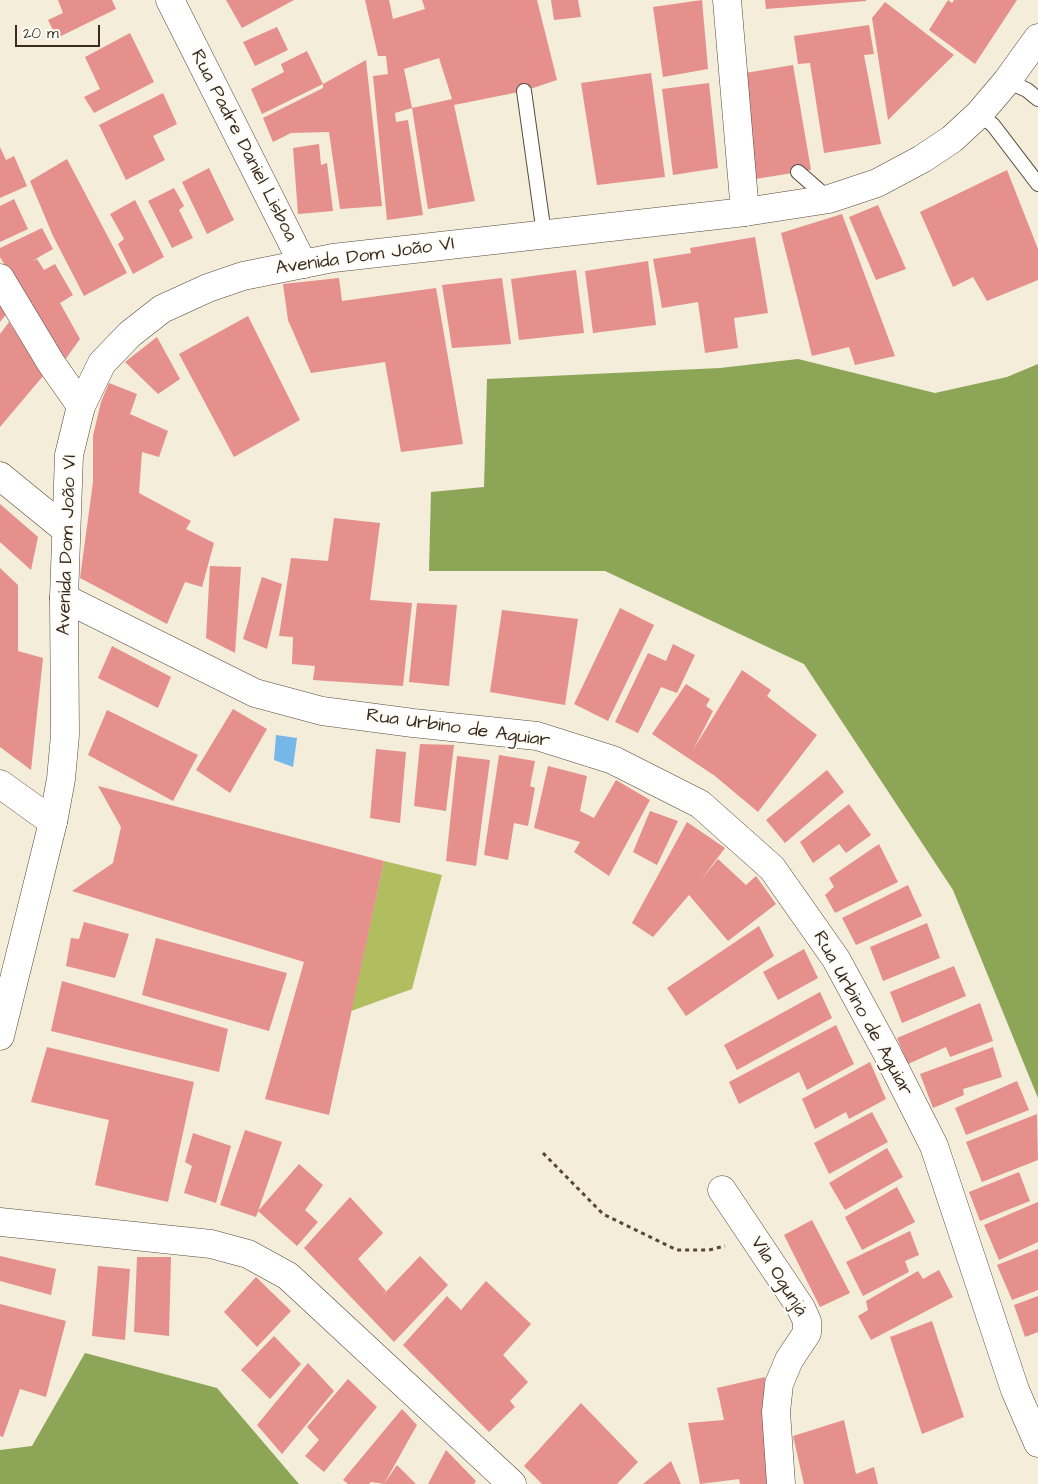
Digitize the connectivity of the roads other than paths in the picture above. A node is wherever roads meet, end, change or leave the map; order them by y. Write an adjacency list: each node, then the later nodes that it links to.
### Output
1 (170, 0): 13 (street, Rua Padre Daniel Lisboa)
2 (727, 0): 11 (street)
3 (1038, 38): 4 (street, Avenida Dom João VI)
4 (1007, 81): 6 (lane); 7 (street, Avenida Dom João VI)
5 (524, 91): 12 (lane)
6 (1038, 99)
7 (979, 114): 9 (lane); 10 (street, Avenida Dom João VI)
8 (798, 172): 10 (lane)
9 (1038, 184)
10 (829, 199): 11 (street, Avenida Dom João VI)
11 (745, 212): 12 (street, Avenida Dom João VI)
12 (544, 234): 13 (street, Avenida Dom João VI)
13 (303, 264): 15 (street, Avenida Dom João VI)
14 (0, 278): 15 (street)
15 (80, 406): 17 (street, Avenida Dom João VI)
16 (0, 476): 17 (street)
17 (65, 529): 18 (street, Avenida Dom João VI)
18 (64, 598): 20 (street, Avenida Dom João VI); 24 (street, Rua Urbino de Aguiar)
19 (0, 784): 20 (street)
20 (53, 822): 21 (street, Avenida Dom João VI)
21 (0, 1036)
22 (722, 1190): 26 (street, Vila Ogunjá)
23 (0, 1222): 25 (street)
24 (1038, 1443)
25 (512, 1484)
26 (782, 1484)

